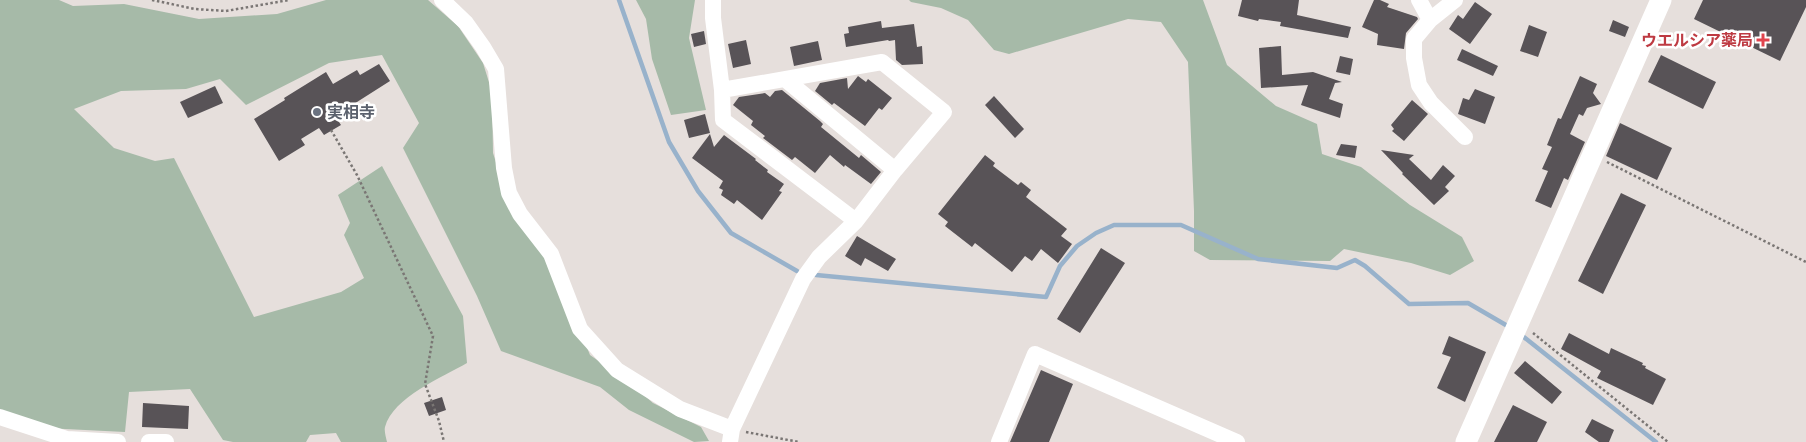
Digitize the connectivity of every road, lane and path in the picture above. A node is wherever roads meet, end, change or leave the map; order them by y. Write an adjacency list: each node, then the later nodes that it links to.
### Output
1 (152, 0): 2 (path)
2 (288, 0)
3 (442, 0): 19 (street)
4 (713, 0): 10 (street)
5 (1419, 0): 8 (street)
6 (1455, 0): 8 (street)
7 (1661, 0): 13 (street)
8 (1430, 20): 12 (street)
9 (785, 79): 10 (street); 14 (street); 14 (street)
10 (722, 90): 15 (street)
11 (331, 130): 23 (path)
12 (1465, 137)
13 (1593, 154): 16 (path); 17 (street)
14 (895, 170): 15 (street)
15 (856, 221): 19 (street)
16 (1806, 262)
17 (1515, 329): 27 (street); 28 (path)
18 (0, 417): 20 (street)
19 (731, 436): 24 (path)
20 (118, 442)
21 (151, 442): 22 (street)
22 (166, 442)
23 (444, 442)
24 (799, 442)
25 (999, 442): 26 (street)
26 (1237, 442)
27 (1466, 442)
28 (1668, 442)

